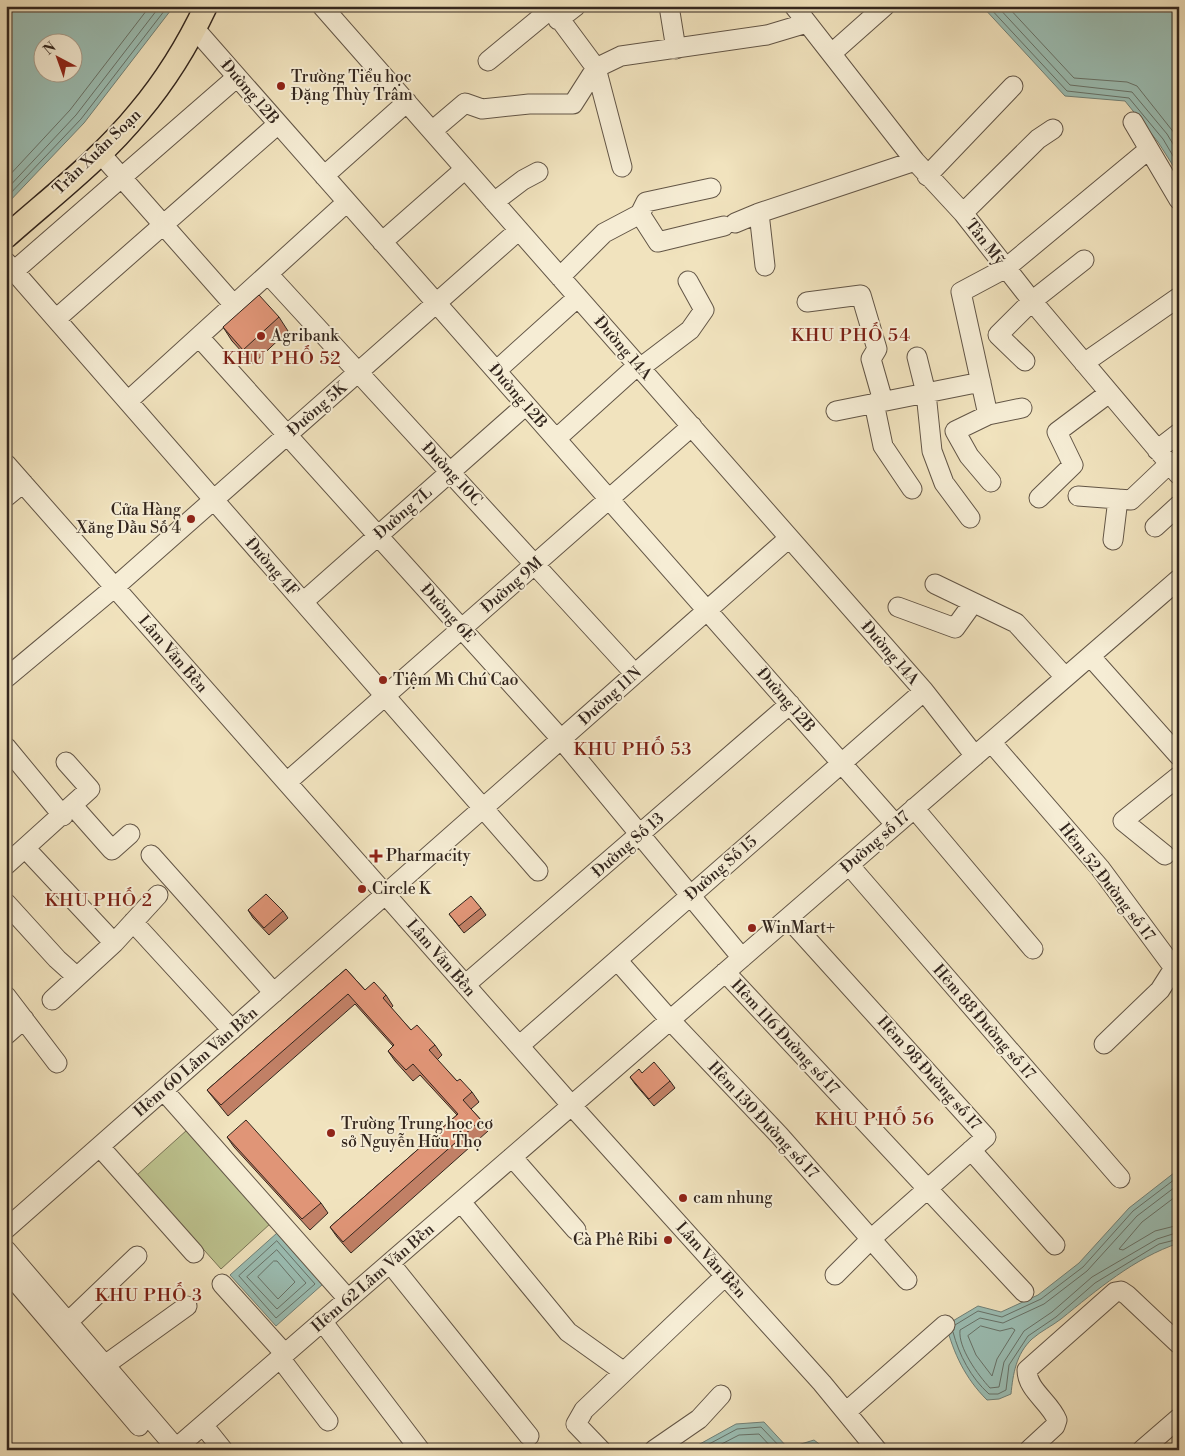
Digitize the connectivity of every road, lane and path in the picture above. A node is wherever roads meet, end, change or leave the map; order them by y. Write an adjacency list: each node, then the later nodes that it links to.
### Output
1 (206, 6): 9 (main road, Trần Xuân Soạn)
2 (322, 6): 16 (street, Đường 14A)
3 (576, 6): 7 (street)
4 (669, 6): 10 (street)
5 (794, 6): 8 (street, Tân Mỹ)
6 (885, 6): 11 (street)
7 (553, 11): 12 (street); 13 (street)
8 (807, 23): 10 (street); 11 (street, Tân Mỹ)
9 (195, 29): 14 (street, Đường 12B); 22 (main road, Trần Xuân Soạn)
10 (676, 49): 13 (street)
11 (832, 53): 25 (street, Tân Mỹ)
12 (488, 62)
13 (596, 68): 20 (street); 23 (street)
14 (237, 77): 18 (street, Đường 12B); 28 (street)
15 (1013, 86): 25 (street)
16 (407, 102): 20 (street, Đường 14A); 27 (street)
17 (1132, 122): 21 (street)
18 (278, 124): 27 (street, Đường 12B); 36 (street)
19 (1053, 129): 35 (street)
20 (432, 131): 24 (street, Đường 14A)
21 (1148, 150): 30 (street); 43 (street)
22 (100, 153): 28 (street); 38 (main road, Trần Xuân Soạn)
23 (622, 167)
24 (465, 169): 32 (street, Đường 14A); 39 (street)
25 (921, 169): 33 (street); 35 (street, Tân Mỹ)
26 (538, 172): 32 (street)
27 (324, 176): 31 (street, Đường 12B)
28 (122, 178): 36 (street); 42 (street)
29 (711, 188): 34 (street)
30 (1179, 200)
31 (347, 202): 39 (street, Đường 12B); 44 (street)
32 (494, 202): 37 (street, Đường 14A)
33 (760, 213): 34 (street); 41 (street)
34 (640, 214): 45 (street)
35 (963, 214): 43 (street, Tân Mỹ)
36 (163, 225): 52 (street); 53 (street)
37 (519, 230): 45 (street, Đường 14A); 51 (street, Đường 5K)
38 (6, 237)
39 (382, 242): 51 (street, Đường 12B)
40 (1084, 260): 49 (street)
41 (765, 266)
42 (10, 267): 53 (street, Đường 4F)
43 (1006, 268): 49 (street, Tân Mỹ); 61 (street)
44 (268, 274): 52 (street); 60 (street, Đường 10C)
45 (560, 277): 47 (street, Đường 14A)
46 (688, 281): 58 (street)
47 (578, 297): 58 (street, Đường 14A); 59 (street)
48 (1179, 297): 57 (street)
49 (1032, 301): 56 (street); 57 (street, Tân Mỹ)
50 (807, 302): 65 (street)
51 (436, 303): 59 (street, Đường 12B); 60 (street, Đường 5K)
52 (234, 305): 54 (street)
53 (56, 319): 64 (street, Đường 4F)
54 (199, 337): 64 (street); 72 (street, Đường 6E)
55 (917, 357): 62 (street)
56 (1025, 361)
57 (1084, 363): 63 (street, Tân Mỹ)
58 (639, 367): 70 (street, Đường 14A); 73 (street)
59 (496, 371): 66 (street, Đường 12B)
60 (358, 372): 72 (street, Đường 5K); 76 (street, Đường 10C)
61 (981, 382): 62 (street); 69 (street)
62 (926, 393): 65 (street); 87 (street)
63 (1109, 393): 74 (street, Tân Mỹ); 82 (street)
64 (128, 401): 85 (street, Đường 4F)
65 (879, 402): 68 (street); 79 (street)
66 (526, 405): 73 (street, Đường 12B); 76 (street, Đường 7L)
67 (1022, 408): 69 (street)
68 (836, 411)
69 (988, 415): 77 (street)
70 (692, 426): 83 (street, Đường 9M); 90 (street, Đường 14A)
71 (1179, 433): 74 (street)
72 (287, 435): 85 (street, Đường 5K); 89 (street, Đường 6E)
73 (556, 439): 83 (street, Đường 12B)
74 (1168, 463): 84 (street)
75 (6, 464): 78 (street, Lâm Văn Bền)
76 (450, 472): 89 (street, Đường 7L); 92 (street, Đường 10C)
77 (991, 482)
78 (23, 483): 81 (street); 95 (street, Lâm Văn Bền)
79 (912, 489)
80 (1078, 496): 84 (street)
81 (6, 497)
82 (1040, 498)
83 (609, 499): 92 (street, Đường 9M); 99 (street, Đường 12B)
84 (1118, 499): 91 (street)
85 (214, 500): 95 (street, Đường 5K); 96 (street, Đường 4F)
86 (1179, 505): 88 (street)
87 (970, 518)
88 (1155, 527)
89 (377, 536): 96 (street, Đường 7L); 100 (street, Đường 6E)
90 (790, 538): 99 (street, Đường 11N); 105 (street, Đường 14A)
91 (1113, 540)
92 (535, 564): 100 (street, Đường 9M); 102 (street, Đường 10C)
93 (1179, 579): 101 (street, Đường số 17)
94 (935, 584): 97 (street)
95 (115, 587): 104 (street, Đường 5K); 116 (street, Lâm Văn Bền)
96 (303, 602): 106 (street, Đường 4F)
97 (973, 603): 98 (street); 103 (street)
98 (898, 607)
99 (707, 610): 102 (street, Đường 11N); 107 (street, Đường 12B)
100 (462, 628): 106 (street, Đường 9M); 108 (street, Đường 6E)
101 (1090, 656): 103 (street, Đường số 17); 111 (street)
102 (635, 674): 108 (street, Đường 11N)
103 (1065, 677): 109 (street, Đường số 17)
104 (6, 678)
105 (924, 691): 112 (street, Đường 14A); 114 (street, Đường Số 15)
106 (385, 696): 116 (street, Đường 9M); 117 (street, Đường 4F)
107 (790, 704): 114 (street, Đường 12B); 122 (street, Đường Số 13)
108 (561, 739): 117 (street, Đường 11N); 122 (street, Đường 6E)
109 (991, 742): 112 (street, Đường số 17); 149 (street, Hẻm 52 Đường số 17)
110 (6, 747): 119 (street)
111 (1177, 750)
112 (975, 756): 118 (street, Đường số 17)
113 (66, 762): 119 (street)
114 (842, 763): 120 (street, Đường 12B); 131 (street, Đường Số 15)
115 (1179, 776): 125 (street)
116 (287, 782): 129 (street, Lâm Văn Bền)
117 (483, 808): 128 (street, Đường 4F); 129 (street, Đường 11N)
118 (914, 808): 120 (street, Đường số 17); 136 (street)
119 (68, 811): 121 (street); 123 (street)
120 (896, 824): 127 (street, Đường số 17)
121 (130, 834)
122 (640, 834): 131 (street, Đường 6E); 141 (street, Đường Số 13)
123 (26, 849): 126 (street); 135 (street)
124 (151, 855): 142 (street)
125 (1165, 855)
126 (6, 865)
127 (849, 865): 133 (street, Đường số 17); 157 (street, Hẻm 88 Đường số 17)
128 (538, 871)
129 (386, 894): 141 (street, Lâm Văn Bền); 142 (street, Hẻm 60 Lâm Văn Bền)
130 (158, 895): 134 (street)
131 (690, 895): 137 (street, Đường 6E); 138 (street, Đường Số 15)
132 (6, 903): 140 (street)
133 (788, 918): 137 (street, Đường số 17); 155 (street, Hẻm 98 Đường số 17)
134 (133, 922): 135 (street); 147 (street)
135 (114, 943): 140 (street)
136 (1033, 949)
137 (742, 958): 139 (street, Đường số 17)
138 (617, 960): 146 (street, Hẻm 130 Đường số 17); 150 (street, Đường Số 15)
139 (725, 972): 146 (street, Đường số 17); 158 (street, Hẻm 116 Đường số 17)
140 (76, 977): 144 (street)
141 (465, 985): 150 (street, Lâm Văn Bền)
142 (274, 993): 147 (street, Hẻm 60 Lâm Văn Bền)
143 (6, 996): 145 (street)
144 (52, 1000)
145 (24, 1019): 148 (street); 151 (street)
146 (670, 1020): 153 (street, Đường số 17); 162 (street, Hẻm 130 Đường số 17)
147 (232, 1030): 152 (street, Hẻm 60 Lâm Văn Bền)
148 (6, 1035)
149 (1104, 1044)
150 (519, 1046): 153 (street, Lâm Văn Bền)
151 (57, 1063)
152 (164, 1090): 154 (street, Hẻm 60 Lâm Văn Bền); 174 (street)
153 (572, 1106): 156 (street, Hẻm 62 Lâm Văn Bền); 170 (street, Lâm Văn Bền)
154 (100, 1147): 160 (street, Hẻm 60 Lâm Văn Bền); 165 (street)
155 (971, 1150): 158 (street, Hẻm 98 Đường số 17); 163 (street)
156 (512, 1157): 159 (street, Hẻm 62 Lâm Văn Bền); 161 (street)
157 (1120, 1178)
158 (928, 1188): 162 (street, Hẻm 98 Đường số 17); 173 (street)
159 (461, 1202): 167 (street, Hẻm 62 Lâm Văn Bền); 182 (street)
160 (6, 1229)
161 (576, 1230)
162 (871, 1239): 169 (street, Hẻm 98 Đường số 17); 171 (street, Hẻm 130 Đường số 17)
163 (1055, 1244)
164 (6, 1250): 176 (street)
165 (194, 1253)
166 (137, 1256): 176 (street)
167 (390, 1262): 174 (street, Hẻm 62 Lâm Văn Bền); 189 (street)
168 (6, 1270): 188 (street)
169 (835, 1275)
170 (726, 1276): 182 (street); 184 (street, Lâm Văn Bền)
171 (907, 1280)
172 (222, 1284): 180 (street)
173 (1024, 1292)
174 (348, 1299): 177 (street, Hẻm 62 Lâm Văn Bền)
175 (187, 1306): 181 (street)
176 (68, 1322): 181 (street)
177 (322, 1322): 180 (street, Hẻm 62 Lâm Văn Bền); 192 (street)
178 (945, 1325): 184 (street)
179 (1179, 1344): 196 (street)
180 (283, 1356): 186 (street); 187 (street, Hẻm 62 Lâm Văn Bền)
181 (105, 1365): 190 (street)
182 (624, 1372): 193 (street)
183 (721, 1395): 194 (street)
184 (846, 1412): 195 (street, Lâm Văn Bền)
185 (1179, 1418): 197 (street)
186 (328, 1421)
187 (203, 1425): 190 (street, Hẻm 62 Lâm Văn Bền); 191 (street)
188 (139, 1426)
189 (529, 1436)
190 (175, 1449)
191 (223, 1450)
192 (420, 1450)
193 (601, 1450)
194 (654, 1450)
195 (877, 1450)
196 (1029, 1450)
197 (1142, 1450)

